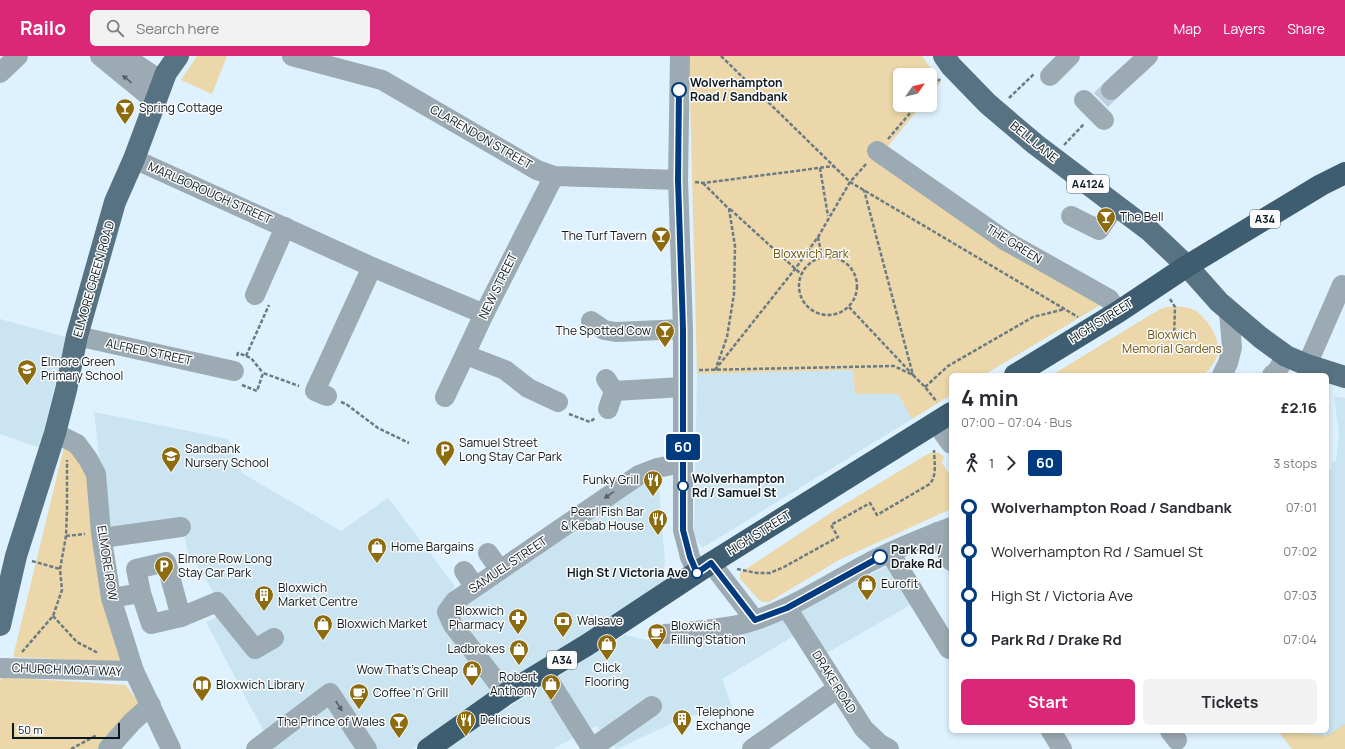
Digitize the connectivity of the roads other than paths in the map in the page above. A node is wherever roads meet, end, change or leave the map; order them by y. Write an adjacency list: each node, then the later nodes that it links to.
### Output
1 (18, 56): 10 (street)
2 (100, 56): 12 (street, one-way to 2)
3 (178, 56): 12 (main road, ELMORE GREEN ROAD)
4 (292, 56): 17 (street, CLARENDON STREET)
5 (680, 56): 18 (street)
6 (944, 56): 19 (main road, BELL LANE / A4124)
7 (1070, 56): 11 (street)
8 (129, 58): 12 (street)
9 (1143, 58): 13 (street)
10 (0, 73)
11 (1050, 76)
12 (159, 92): 15 (main road, ELMORE GREEN ROAD)
13 (1098, 105)
14 (877, 151): 26 (street, THE GREEN)
15 (134, 159): 21 (street, MARLBOROUGH STREET); 31 (main road, ELMORE GREEN ROAD)
16 (1345, 173): 22 (highway, A34)
17 (554, 176): 18 (street, CLARENDON STREET); 28 (street, NEW STREET)
18 (678, 180): 30 (street)
19 (1116, 205): 20 (street); 22 (main road, BELL LANE / A4124)
20 (1071, 216)
21 (285, 227): 23 (street, MARLBOROUGH STREET); 25 (street, MARLBOROUGH STREET)
22 (1186, 266): 26 (highway, HIGH STREET / A34); 27 (main road, A4124)
23 (372, 267): 28 (street, MARLBOROUGH STREET); 42 (street)
24 (1342, 284): 35 (street)
25 (255, 295)
26 (1118, 312): 36 (highway, HIGH STREET / A34)
27 (1229, 312): 33 (main road, A4124); 37 (street)
28 (484, 314): 32 (street, NEW STREET)
29 (592, 321): 30 (street)
30 (683, 329): 40 (street)
31 (77, 336): 34 (street, ALFRED STREET); 46 (main road, ELMORE GREEN ROAD)
32 (466, 355): 43 (street, NEW STREET); 44 (street)
33 (1286, 356): 35 (main road, A4124); 38 (street)
34 (231, 363)
35 (1306, 365): 39 (main road, A4124)
36 (1017, 373)
37 (1223, 373)
38 (1275, 373)
39 (1345, 377)
40 (683, 379): 41 (street); 48 (street)
41 (610, 393)
42 (321, 394)
43 (445, 397)
44 (558, 402)
45 (945, 417): 47 (street); 55 (highway, HIGH STREET / A34)
46 (55, 433): 51 (street, ELMORE ROW); 64 (main road, ELMORE GREEN ROAD)
47 (949, 435)
48 (682, 464): 55 (street); 56 (street, SAMUEL STREET, one-way to 56)
49 (181, 527): 51 (street)
50 (944, 530): 52 (street); 53 (street)
51 (102, 538): 60 (street, ELMORE ROW)
52 (890, 552): 61 (street); 67 (street)
53 (949, 552)
54 (488, 553): 56 (street)
55 (704, 568): 63 (street); 70 (highway, HIGH STREET / A34)
56 (500, 570): 58 (street, SAMUEL STREET)
57 (464, 571): 58 (street)
58 (476, 587): 72 (street, SAMUEL STREET)
59 (142, 593): 60 (street); 62 (street); 62 (street)
60 (111, 598): 69 (street, ELMORE ROW)
61 (787, 608): 63 (street); 71 (street, DRAKE ROAD)
62 (181, 617): 66 (street)
63 (755, 620): 65 (street)
64 (0, 625)
65 (665, 634)
66 (274, 638)
67 (949, 649)
68 (4, 668): 69 (street, CHURCH MOAT WAY)
69 (126, 671): 73 (street, ELMORE ROW)
70 (543, 671): 72 (highway, HIGH STREET / A34); 82 (street)
71 (838, 688): 76 (street, DRAKE ROAD); 83 (street)
72 (506, 694): 81 (highway, HIGH STREET / A34)
73 (151, 706): 77 (street); 78 (street, ELMORE ROW)
74 (652, 706): 82 (street)
75 (1052, 733): 84 (street)
76 (882, 747)
77 (108, 749)
78 (171, 749)
79 (256, 749): 80 (street, one-way to 80)
80 (367, 749)
81 (428, 749)
82 (591, 749)
83 (752, 749)
84 (1062, 749)

